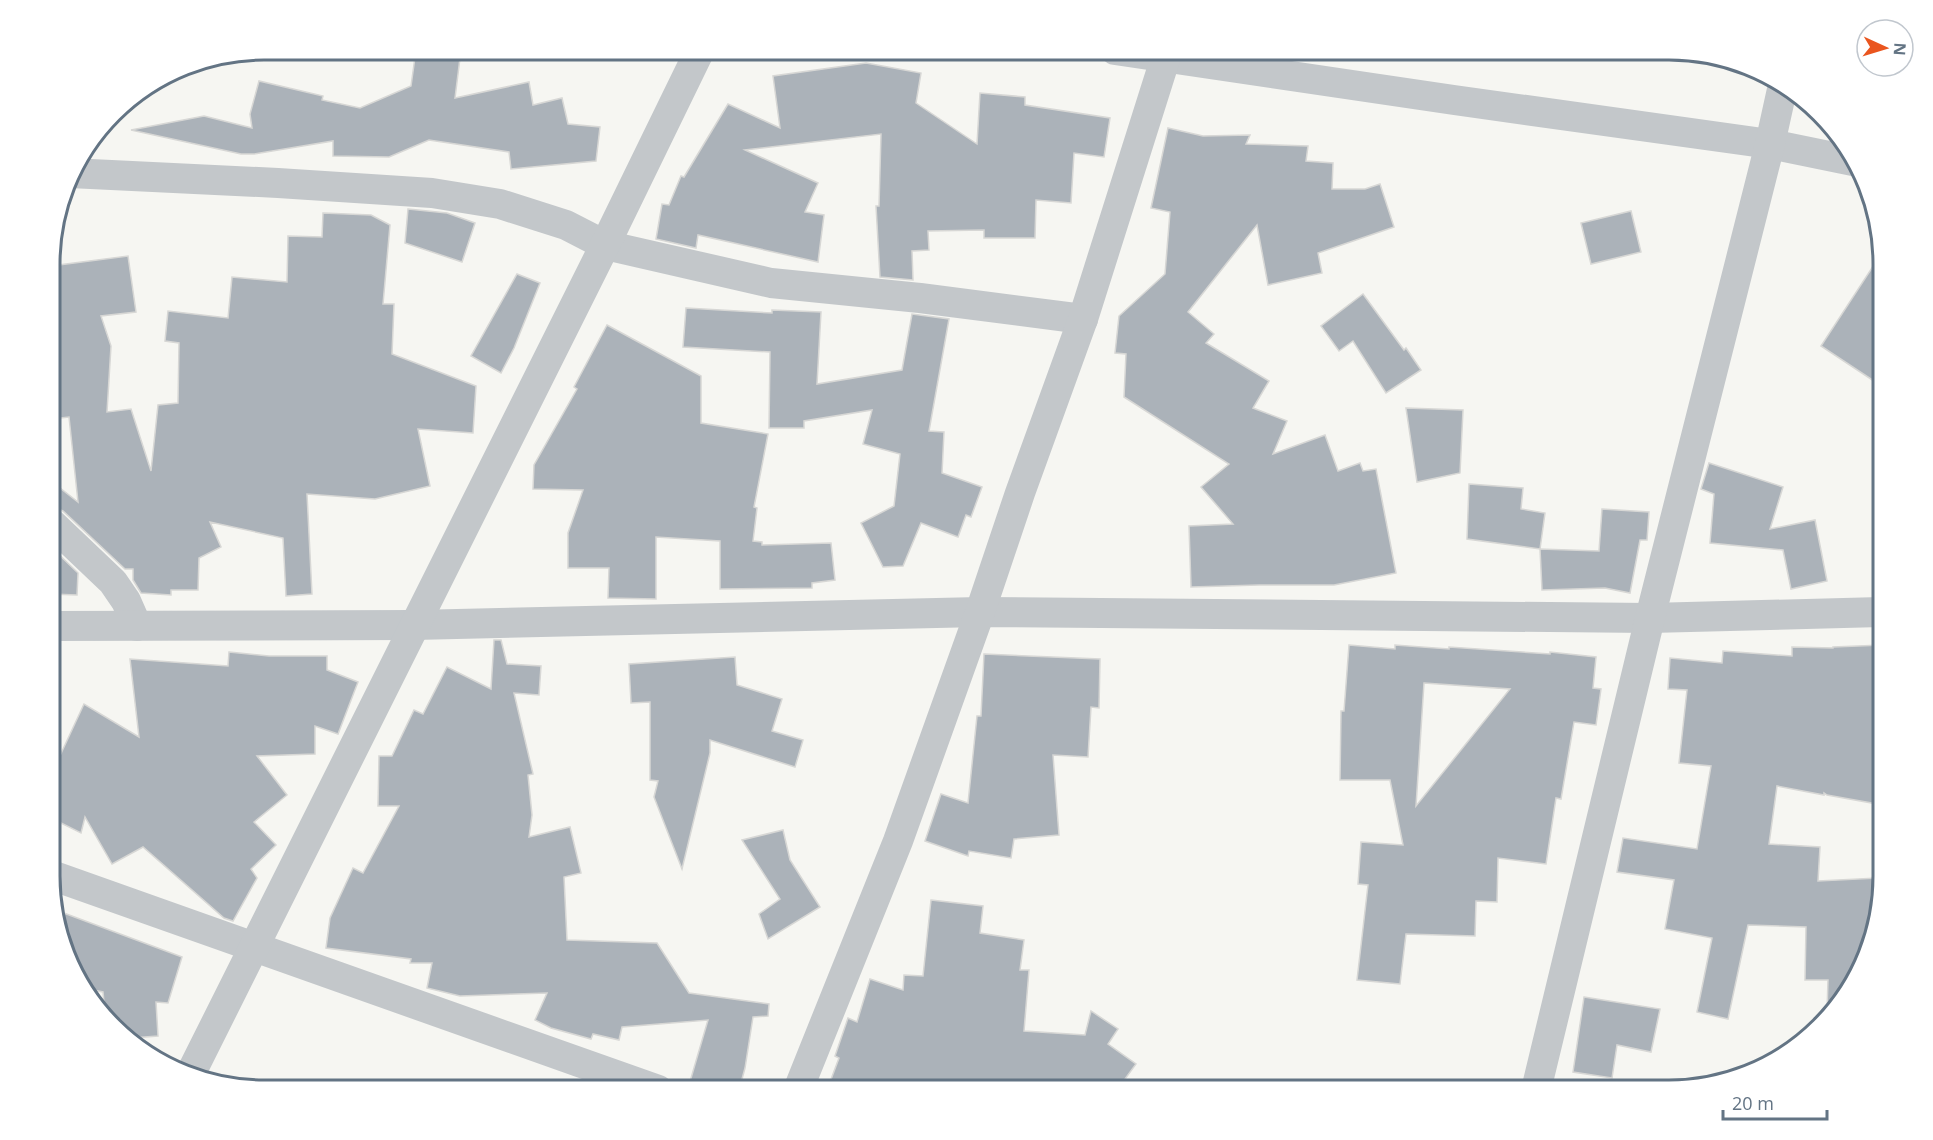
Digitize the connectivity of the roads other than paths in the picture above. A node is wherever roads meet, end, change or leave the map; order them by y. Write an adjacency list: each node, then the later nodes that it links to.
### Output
1 (695, 60): 8 (street)
2 (1165, 60): 9 (street)
3 (1207, 60): 5 (street)
4 (1781, 94): 5 (street)
5 (1770, 144): 6 (street); 13 (street)
6 (1844, 159)
7 (82, 174): 8 (street)
8 (605, 245): 9 (street); 14 (street)
9 (1083, 319): 11 (street)
10 (60, 532): 16 (street)
11 (980, 612): 13 (street); 14 (street); 21 (street)
12 (1873, 612): 13 (street)
13 (1650, 618): 22 (street)
14 (414, 625): 16 (street); 18 (street)
15 (60, 626): 16 (street)
16 (137, 626)
17 (60, 878): 18 (street)
18 (254, 948): 19 (street); 20 (street)
19 (194, 1067)
20 (630, 1080)
21 (802, 1080)
22 (1538, 1080)

